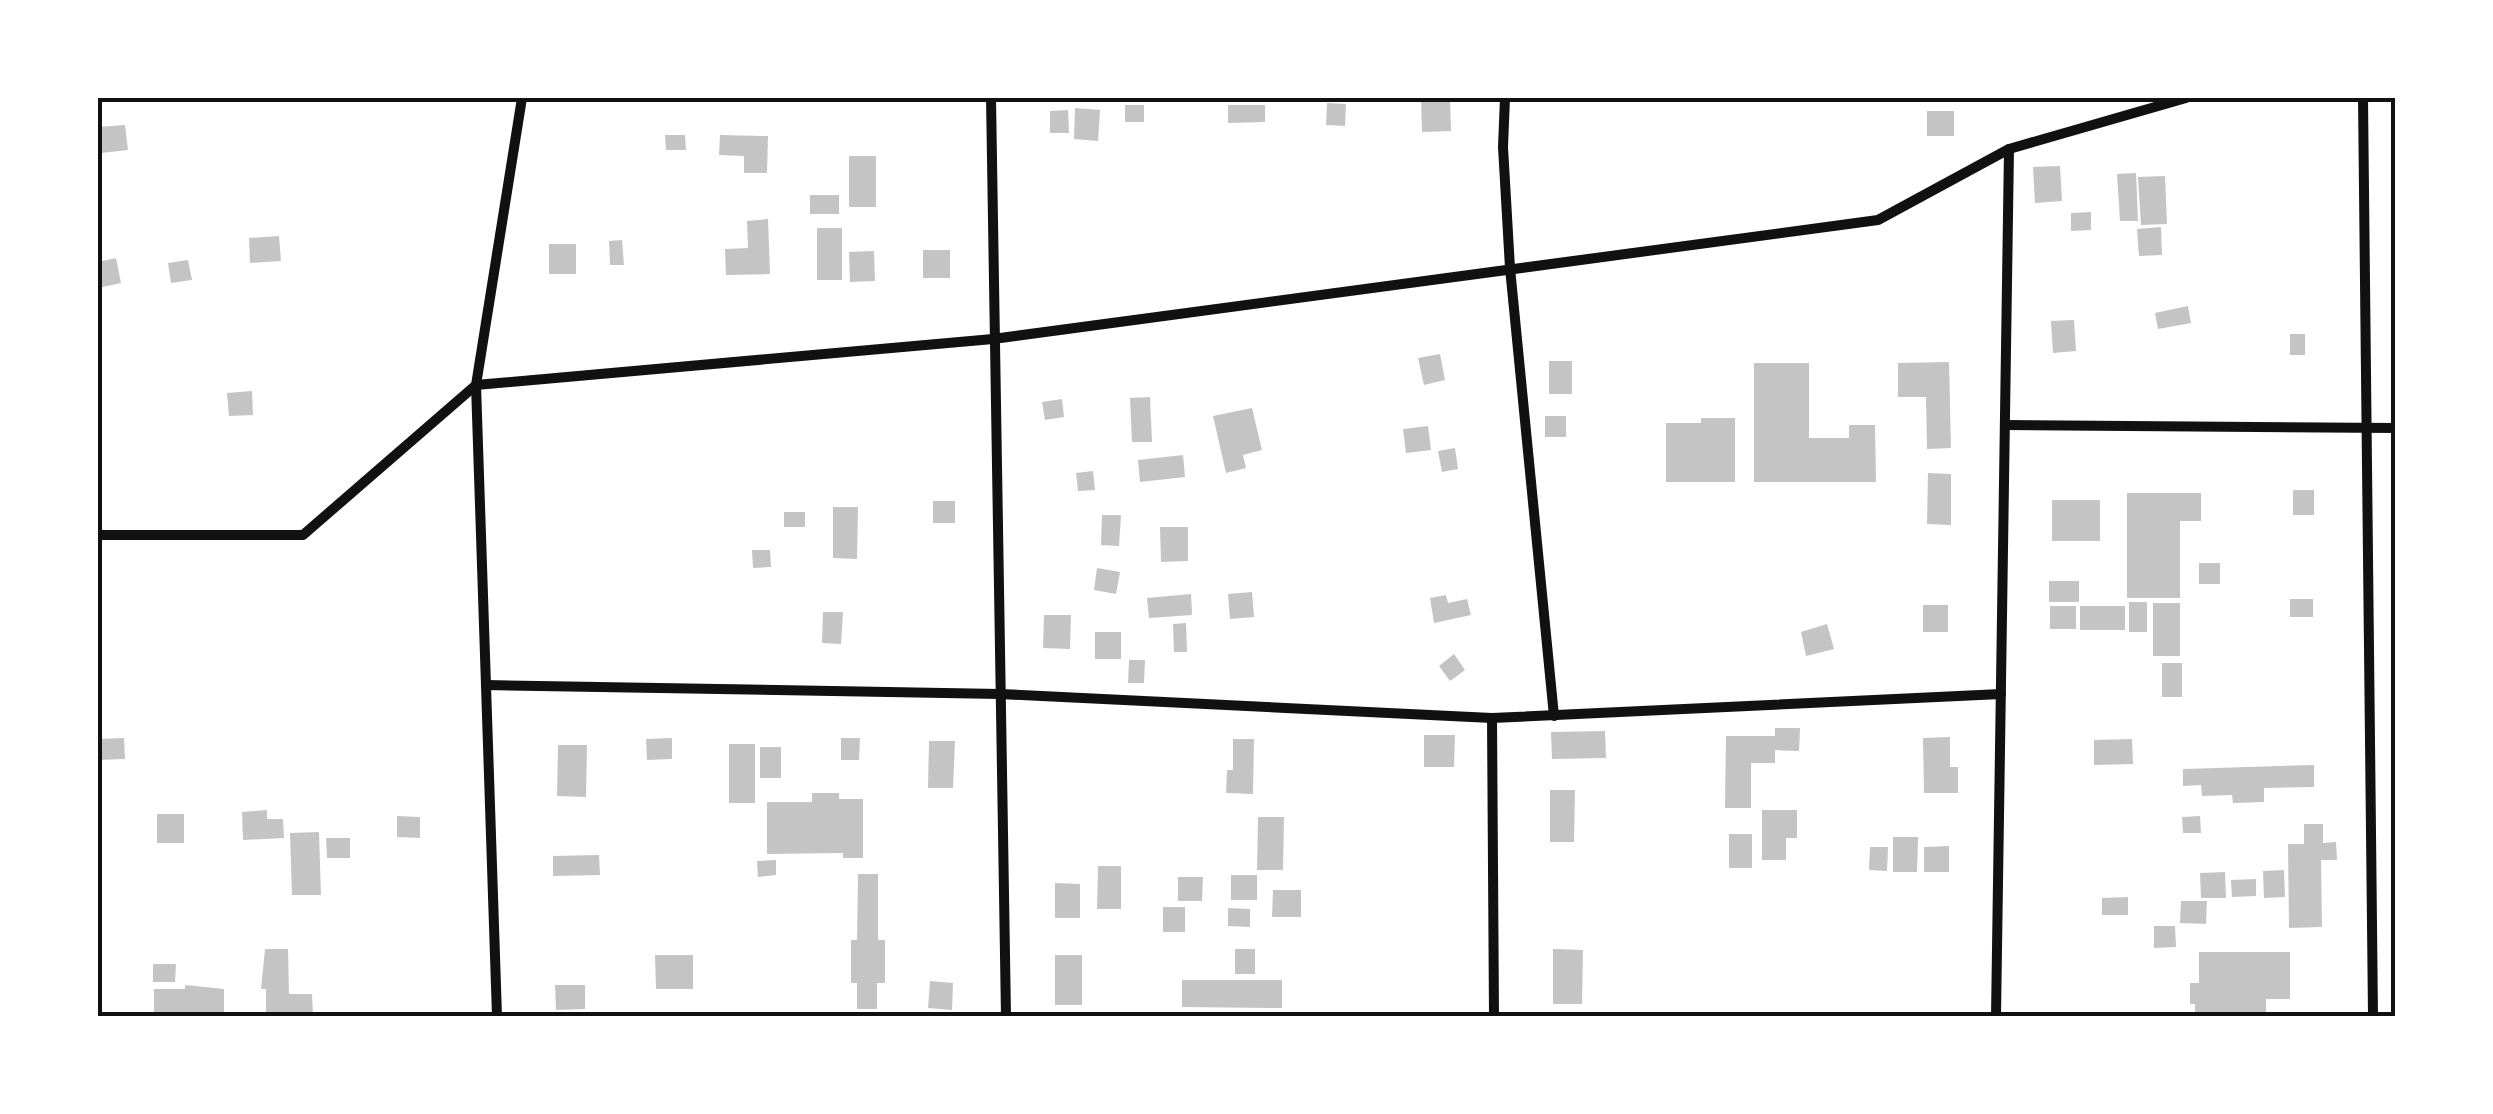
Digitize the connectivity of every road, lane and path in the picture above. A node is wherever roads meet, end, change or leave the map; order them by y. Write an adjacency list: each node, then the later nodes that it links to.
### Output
1 (522, 98): 9 (street)
2 (990, 98): 8 (street)
3 (1505, 98): 7 (street)
4 (2186, 98): 6 (street)
5 (2363, 98): 11 (street)
6 (2009, 149): 7 (street); 10 (street)
7 (1510, 268): 8 (street); 17 (street)
8 (992, 339): 9 (street); 15 (street)
9 (476, 386): 13 (street); 14 (street)
10 (2006, 424): 11 (street); 16 (street)
11 (2367, 428): 12 (street); 23 (street)
12 (2396, 428)
13 (98, 535)
14 (486, 686): 15 (street); 19 (street)
15 (1000, 694): 18 (street); 20 (street)
16 (2001, 694): 17 (street); 22 (street)
17 (1554, 716): 18 (street)
18 (1492, 718): 21 (street)
19 (497, 1016)
20 (1006, 1016)
21 (1494, 1016)
22 (1996, 1016)
23 (2372, 1016)

